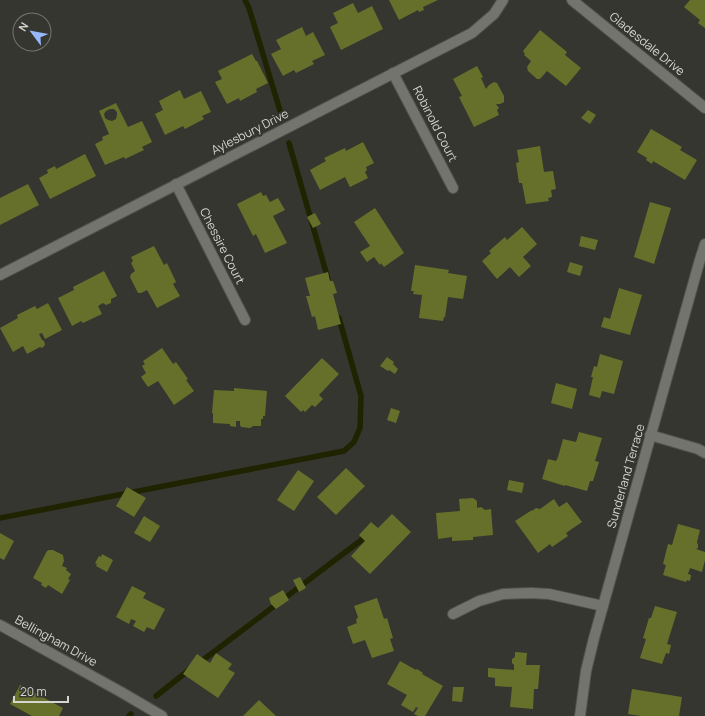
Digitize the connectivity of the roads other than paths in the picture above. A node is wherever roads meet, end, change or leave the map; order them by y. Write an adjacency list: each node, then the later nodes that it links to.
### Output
1 (503, 0): 3 (street, Aylesbury Drive)
2 (572, 0): 4 (street, Gladesdale Drive)
3 (394, 73): 5 (street, Aylesbury Drive); 6 (street, Robinold Court)
4 (705, 108)
5 (176, 184): 8 (street, Aylesbury Drive); 9 (street, Chessire Court)
6 (453, 188)
7 (705, 244): 10 (street, Sunderland Terrace)
8 (0, 275)
9 (245, 320)
10 (650, 435): 11 (street); 12 (street, Sunderland Terrace)
11 (705, 452)
12 (603, 606): 13 (street); 16 (street, Sunderland Terrace)
13 (453, 614)
14 (0, 625): 15 (street, Bellingham Drive)
15 (162, 716)
16 (580, 716)

